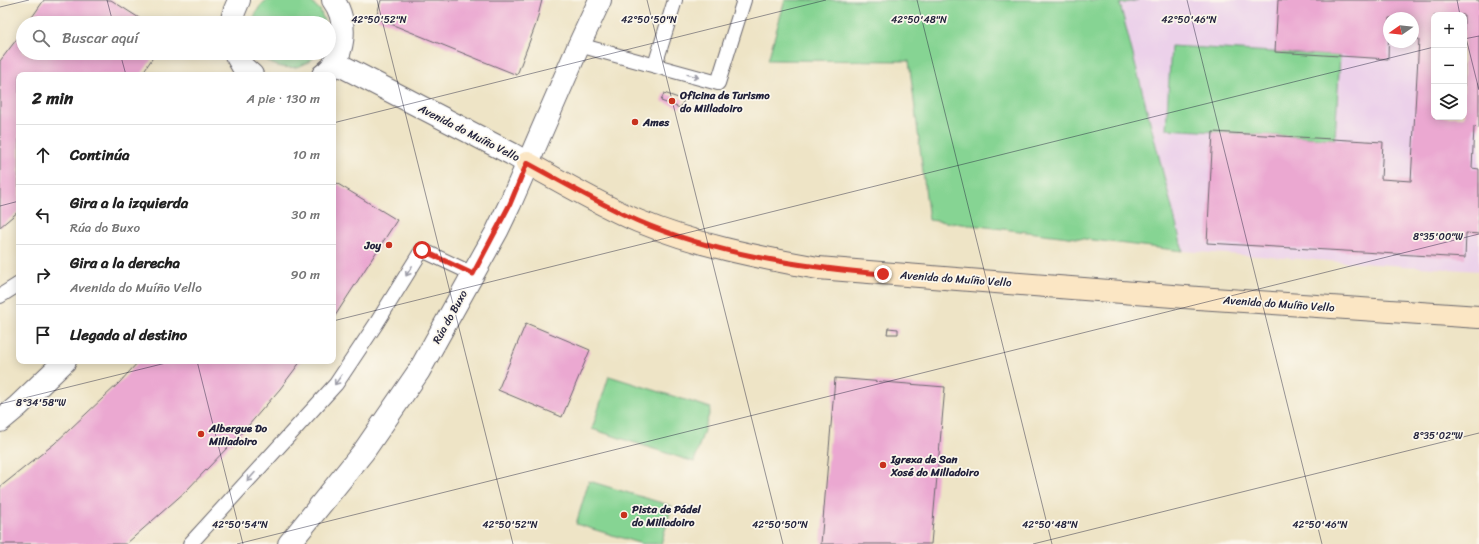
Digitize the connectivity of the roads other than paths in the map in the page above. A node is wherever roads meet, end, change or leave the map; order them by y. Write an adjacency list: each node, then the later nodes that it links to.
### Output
1 (333, 0): 6 (street)
2 (600, 0): 5 (street, Rúa do Buxo)
3 (675, 0): 8 (lane)
4 (744, 0): 8 (lane, one-way to 4)
5 (579, 44): 8 (lane); 11 (street, Rúa do Buxo)
6 (336, 56)
7 (334, 60): 9 (street)
8 (655, 65)
9 (328, 69)
10 (336, 73): 11 (street, Avenida do Muíño Vello)
11 (527, 163): 12 (street, Rúa do Buxo); 15 (street, Avenida do Muíño Vello)
12 (473, 274): 18 (lane, one-way to 18); 19 (street, Rúa do Buxo)
13 (16, 286): 14 (lane)
14 (0, 296)
15 (1479, 317)
16 (62, 364): 17 (street)
17 (0, 421)
18 (190, 544)
19 (289, 544)

